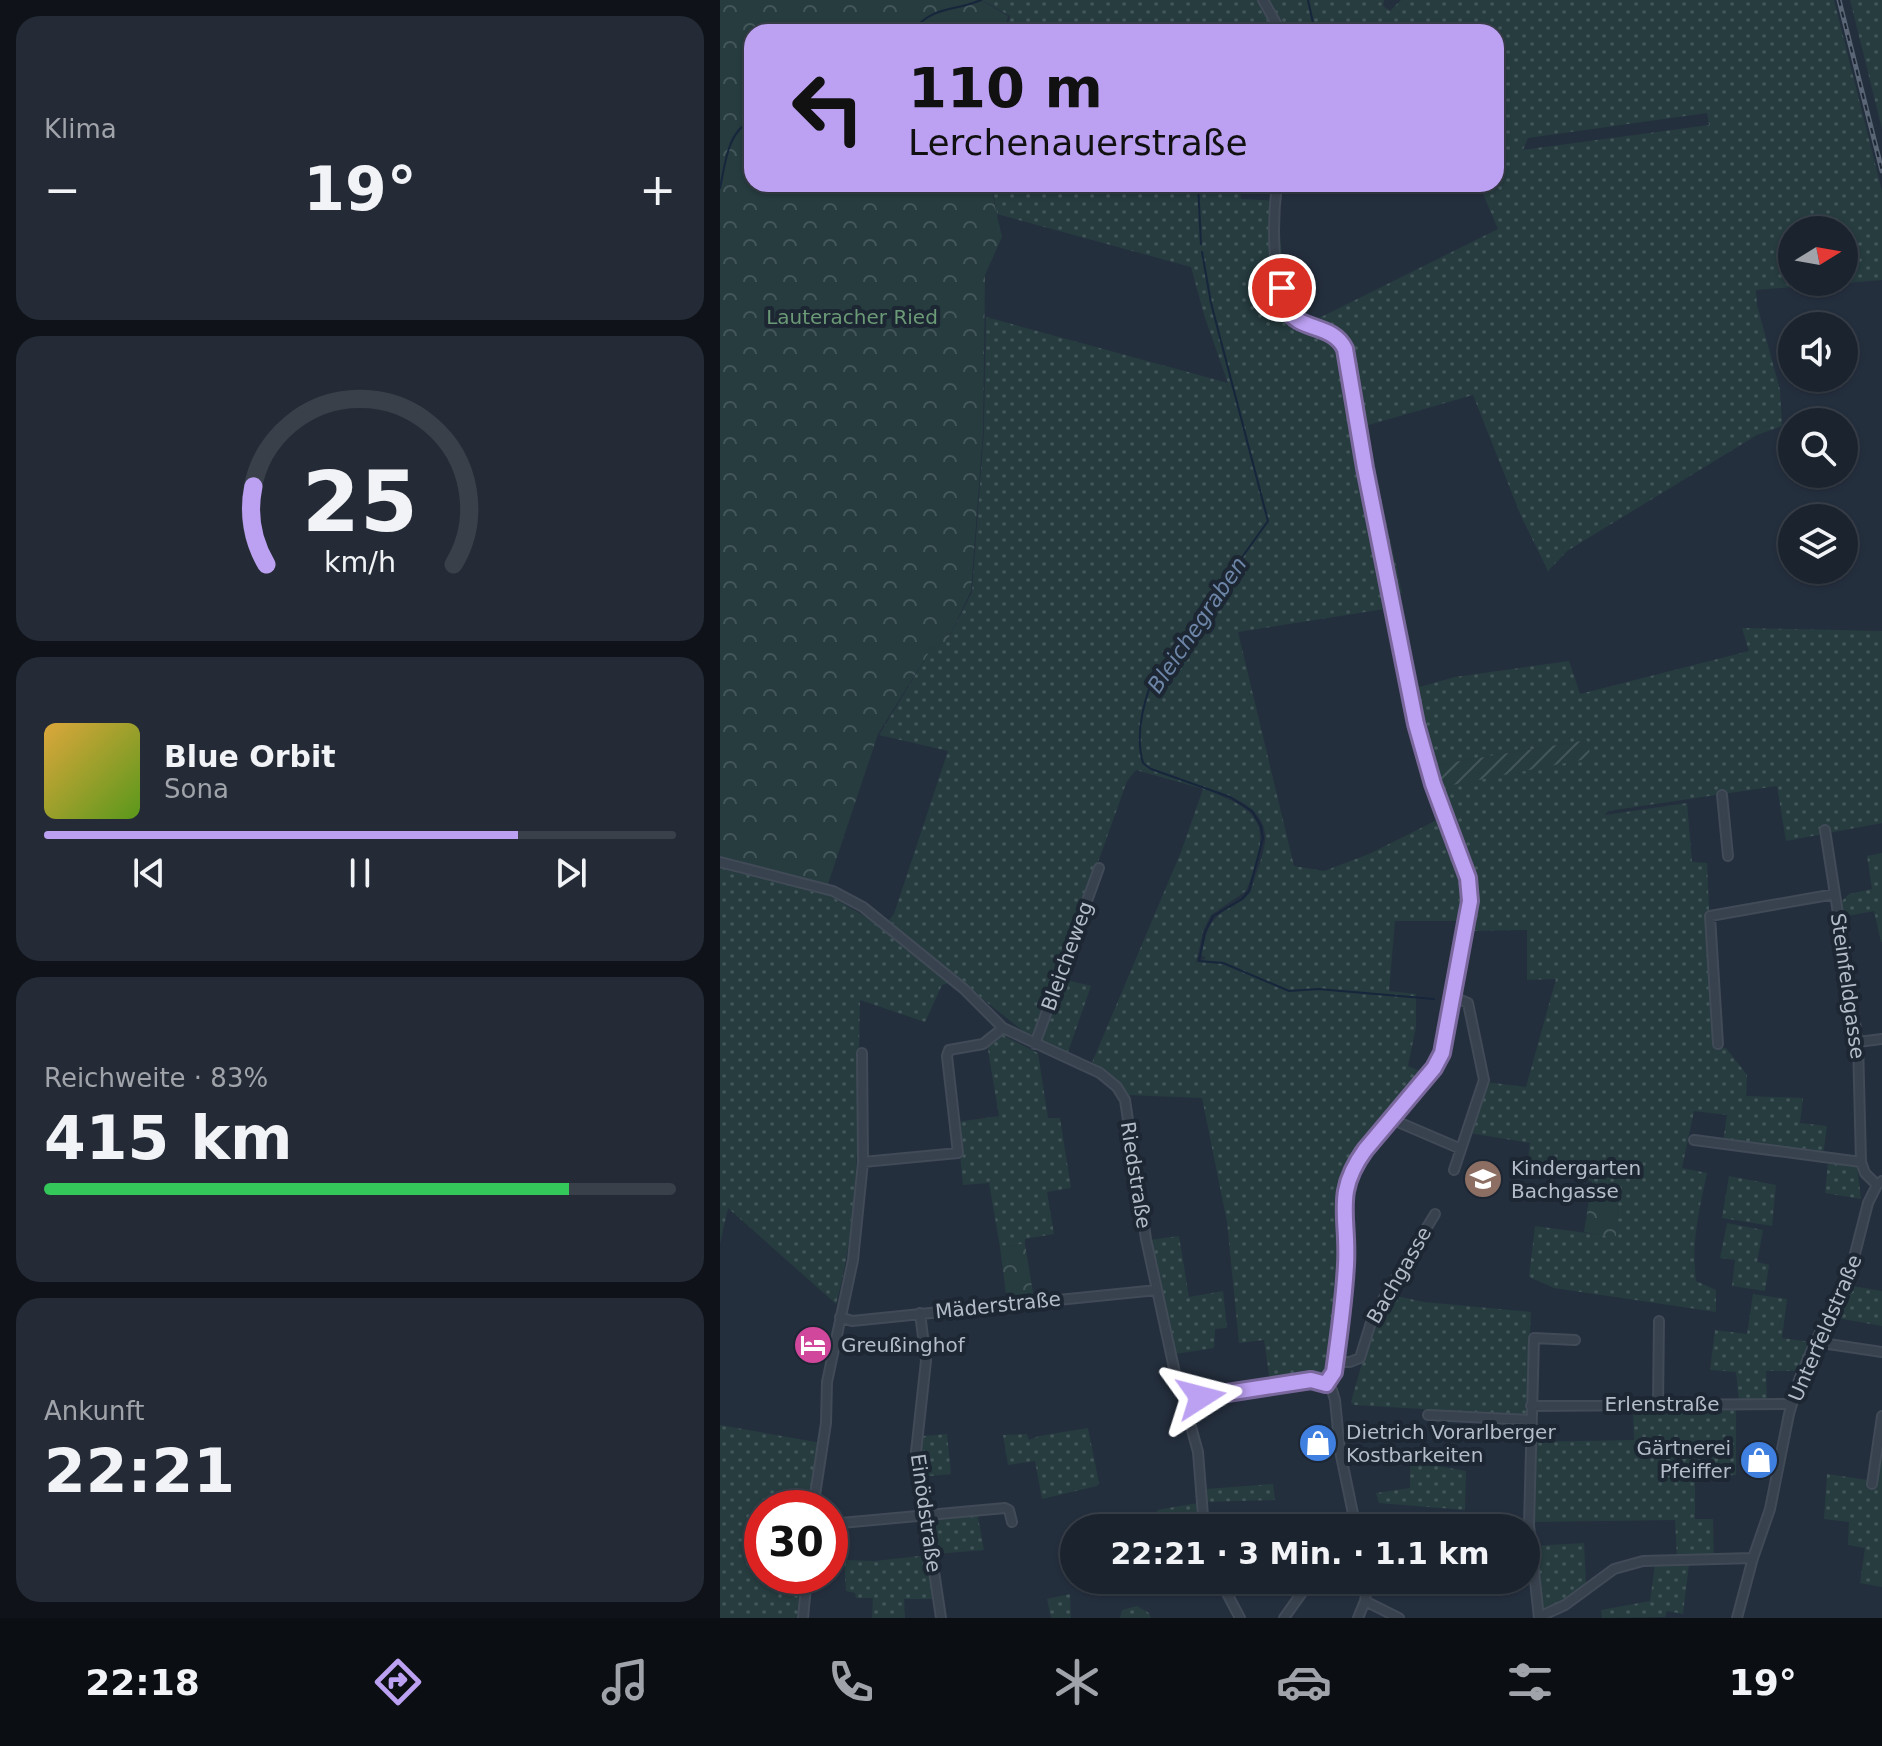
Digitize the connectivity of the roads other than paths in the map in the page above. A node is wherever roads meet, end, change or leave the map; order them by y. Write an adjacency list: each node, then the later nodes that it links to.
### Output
1 (1263, 0): 2 (street)
2 (1276, 24)
3 (1276, 192): 10 (street)
4 (1722, 795): 6 (street)
5 (1825, 830): 9 (street, Steinfeldgasse)
6 (1728, 856)
7 (720, 862): 11 (street, Riedstraße)
8 (1099, 868): 14 (street, Bleicheweg)
9 (1835, 894): 13 (street, Steinfeldgasse); 15 (street)
10 (1454, 997): 17 (street); 19 (street)
11 (1003, 1028): 14 (street, Riedstraße); 20 (street)
12 (1882, 1039): 13 (street)
13 (1858, 1042): 21 (street, Steinfeldgasse)
14 (1035, 1044): 25 (street, Riedstraße)
15 (1718, 1044)
16 (862, 1053): 20 (street)
17 (1391, 1119): 19 (street); 32 (street)
18 (1694, 1140): 21 (street)
19 (1461, 1149): 22 (street)
20 (863, 1162): 27 (street)
21 (1861, 1162): 23 (street)
22 (1454, 1170)
23 (1879, 1183): 30 (street, Unterfeldstraße)
24 (1435, 1214): 32 (street, Bachgasse)
25 (1157, 1290): 26 (street, Mäderstraße); 34 (street, Riedstraße)
26 (920, 1313): 27 (street, Mäderstraße); 45 (street, Einödstraße)
27 (840, 1317): 42 (street)
28 (1659, 1321): 35 (street)
29 (1575, 1340): 37 (street)
30 (1815, 1342): 31 (street); 36 (street, Unterfeldstraße)
31 (1882, 1352)
32 (1335, 1362): 33 (street)
33 (1326, 1384): 34 (street); 44 (street)
34 (1188, 1395): 43 (street, Riedstraße)
35 (1658, 1403): 36 (street, Erlenstraße); 37 (street, Erlenstraße)
36 (1792, 1404): 48 (street, Unterfeldstraße)
37 (1531, 1406): 40 (street)
38 (1428, 1415): 40 (street)
39 (1882, 1416): 41 (street)
40 (1530, 1420): 54 (street)
41 (1872, 1484)
42 (816, 1490)
43 (1203, 1514)
44 (1351, 1514)
45 (925, 1516): 46 (street); 47 (street); 56 (street, Einödstraße)
46 (848, 1522)
47 (1012, 1522)
48 (1753, 1558): 54 (street); 61 (street, Unterfeldstraße)
49 (805, 1594): 55 (street)
50 (1227, 1594): 57 (street)
51 (1301, 1594): 58 (street)
52 (1366, 1594): 53 (street)
53 (1365, 1601): 59 (street); 60 (street)
54 (1539, 1617)
55 (803, 1618)
56 (941, 1618)
57 (1240, 1618)
58 (1284, 1618)
59 (1358, 1618)
60 (1399, 1618)
61 (1737, 1618)

